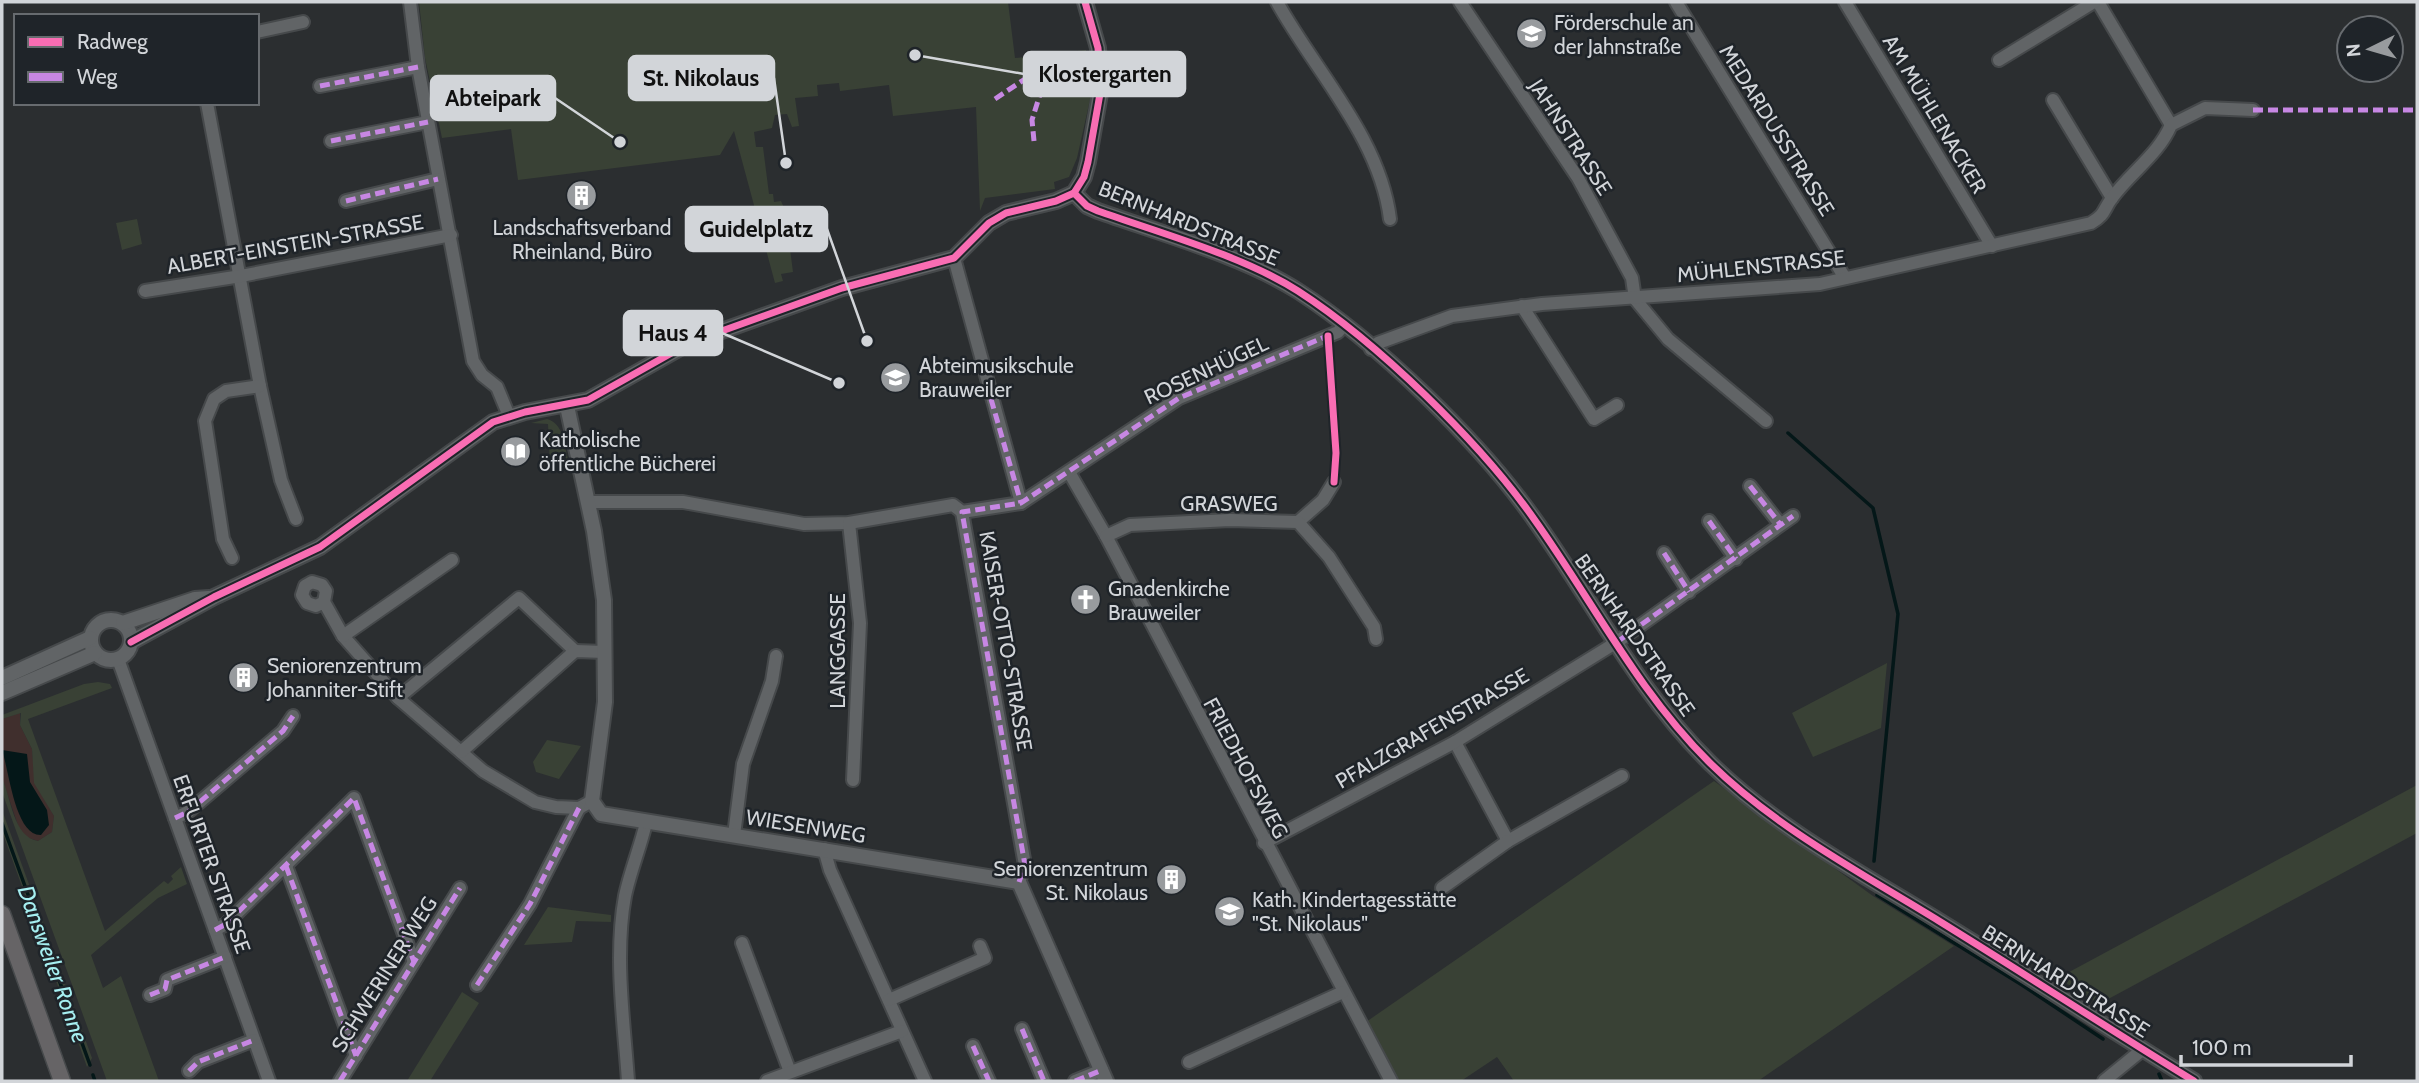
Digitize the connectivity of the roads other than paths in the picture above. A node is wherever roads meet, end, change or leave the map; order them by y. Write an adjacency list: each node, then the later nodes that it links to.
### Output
1 (410, 2): 11 (street)
2 (1085, 2): 20 (street)
3 (1277, 2): 23 (street)
4 (1460, 2): 30 (street, JAHNSTRASSE)
5 (1676, 2): 28 (street, MEDARDUSSTRASSE)
6 (1845, 2): 25 (street, AM MÜHLENACKER)
7 (2096, 2): 10 (street); 17 (street)
8 (303, 22): 9 (street)
9 (259, 32)
10 (1999, 60)
11 (418, 67): 12 (street); 16 (street)
12 (320, 86)
13 (2053, 100): 21 (street)
14 (207, 105): 27 (street)
15 (2253, 110): 17 (street)
16 (428, 122): 18 (street); 19 (street)
17 (2171, 125): 21 (street, MÜHLENSTRASSE)
18 (331, 141)
19 (438, 179): 22 (street); 24 (street)
20 (1074, 193): 26 (street); 32 (street, BERNHARDSTRASSE)
21 (2112, 198): 25 (street, MÜHLENSTRASSE)
22 (346, 201)
23 (1390, 219)
24 (451, 235): 27 (street, ALBERT-EINSTEIN-STRASSE); 37 (street)
25 (1992, 246): 28 (street, MÜHLENSTRASSE)
26 (954, 258): 36 (street); 43 (street)
27 (241, 276): 29 (street, ALBERT-EINSTEIN-STRASSE); 34 (street)
28 (1845, 278): 30 (street, MÜHLENSTRASSE)
29 (145, 291)
30 (1635, 299): 31 (street, MÜHLENSTRASSE); 38 (street)
31 (1522, 306): 33 (street, MÜHLENSTRASSE); 35 (street)
32 (1343, 326): 33 (street, BERNHARDSTRASSE); 39 (street, ROSENHÜGEL)
33 (1371, 349): 64 (street, BERNHARDSTRASSE)
34 (260, 386): 46 (street); 53 (street)
35 (1617, 405)
36 (567, 406): 37 (street); 42 (street)
37 (509, 416): 57 (street)
38 (1766, 421)
39 (1069, 472): 43 (street, ROSENHÜGEL); 51 (street, FRIEDHOFSWEG)
40 (1334, 482): 48 (street)
41 (1750, 486): 50 (street)
42 (588, 502): 49 (street); 66 (street)
43 (1021, 503): 44 (street, KAISER-OTTO-STRASSE)
44 (962, 512): 49 (street); 86 (street, KAISER-OTTO-STRASSE)
45 (1793, 516): 50 (street, PFALZGRAFENSTRASSE)
46 (296, 519)
47 (1709, 521): 54 (street)
48 (1298, 522): 51 (street, GRASWEG); 62 (street, GRASWEG)
49 (849, 523): 77 (street, LANGGASSE)
50 (1780, 524): 54 (street, PFALZGRAFENSTRASSE)
51 (1106, 536): 83 (street, FRIEDHOFSWEG)
52 (1664, 554): 56 (street)
53 (232, 558)
54 (1736, 559): 56 (street, PFALZGRAFENSTRASSE)
55 (452, 560): 60 (street)
56 (1689, 592): 64 (street, PFALZGRAFENSTRASSE)
57 (214, 597): 59 (street); 63 (street)
58 (324, 601): 60 (street)
59 (123, 623): 61 (street); 63 (street)
60 (343, 636): 72 (street)
61 (90, 638): 67 (street); 70 (street)
62 (1376, 639)
63 (131, 642): 69 (street)
64 (1617, 642): 74 (street, PFALZGRAFENSTRASSE); 103 (street, BERNHARDSTRASSE)
65 (575, 651): 66 (street); 72 (street); 75 (street)
66 (605, 652): 78 (street)
67 (95, 653): 69 (street); 71 (street)
68 (776, 656): 81 (street)
69 (118, 659): 79 (street, ERFURTER STRASSE)
70 (2, 678)
71 (2, 693)
72 (398, 698): 75 (street)
73 (293, 716): 79 (street)
74 (1455, 742): 82 (street); 83 (street, PFALZGRAFENSTRASSE)
75 (461, 752): 78 (street)
76 (1622, 776): 82 (street)
77 (853, 780)
78 (585, 805): 80 (street, WIESENWEG); 95 (street)
79 (175, 818): 90 (street, ERFURTER STRASSE)
80 (646, 823): 81 (street, WIESENWEG); 112 (street)
81 (734, 835): 84 (street, WIESENWEG)
82 (1508, 841): 88 (street)
83 (1264, 844): 96 (street, FRIEDHOFSWEG)
84 (824, 849): 86 (street, WIESENWEG); 98 (street)
85 (286, 866): 90 (street); 94 (street); 104 (street)
86 (1019, 882): 108 (street, KAISER-OTTO-STRASSE)
87 (460, 888): 94 (street, SCHWERINER WEG)
88 (1442, 888)
89 (2, 914): 109 (main road)
90 (215, 930): 93 (street, ERFURTER STRASSE)
91 (742, 943): 107 (street)
92 (980, 946): 98 (street)
93 (225, 957): 97 (street); 101 (street, ERFURTER STRASSE)
94 (414, 962): 104 (street, SCHWERINER WEG)
95 (477, 985)
96 (1343, 992): 105 (street); 118 (street, FRIEDHOFSWEG)
97 (150, 995)
98 (888, 1000): 100 (street)
99 (1022, 1029): 116 (street)
100 (902, 1031): 107 (street); 114 (street)
101 (254, 1040): 106 (street); 110 (street, ERFURTER STRASSE)
102 (973, 1046): 115 (street)
103 (2142, 1049): 119 (street); 120 (street, BERNHARDSTRASSE)
104 (356, 1056): 111 (street, SCHWERINER WEG)
105 (1189, 1062)
106 (189, 1071)
107 (790, 1072): 113 (street)
108 (1104, 1076): 117 (street, KAISER-OTTO-STRASSE)
109 (62, 1081)
110 (269, 1081)
111 (340, 1081)
112 (628, 1081)
113 (767, 1081)
114 (925, 1081)
115 (989, 1081)
116 (1045, 1081)
117 (1075, 1081)
118 (1391, 1081)
119 (2104, 1081)
120 (2194, 1081)

